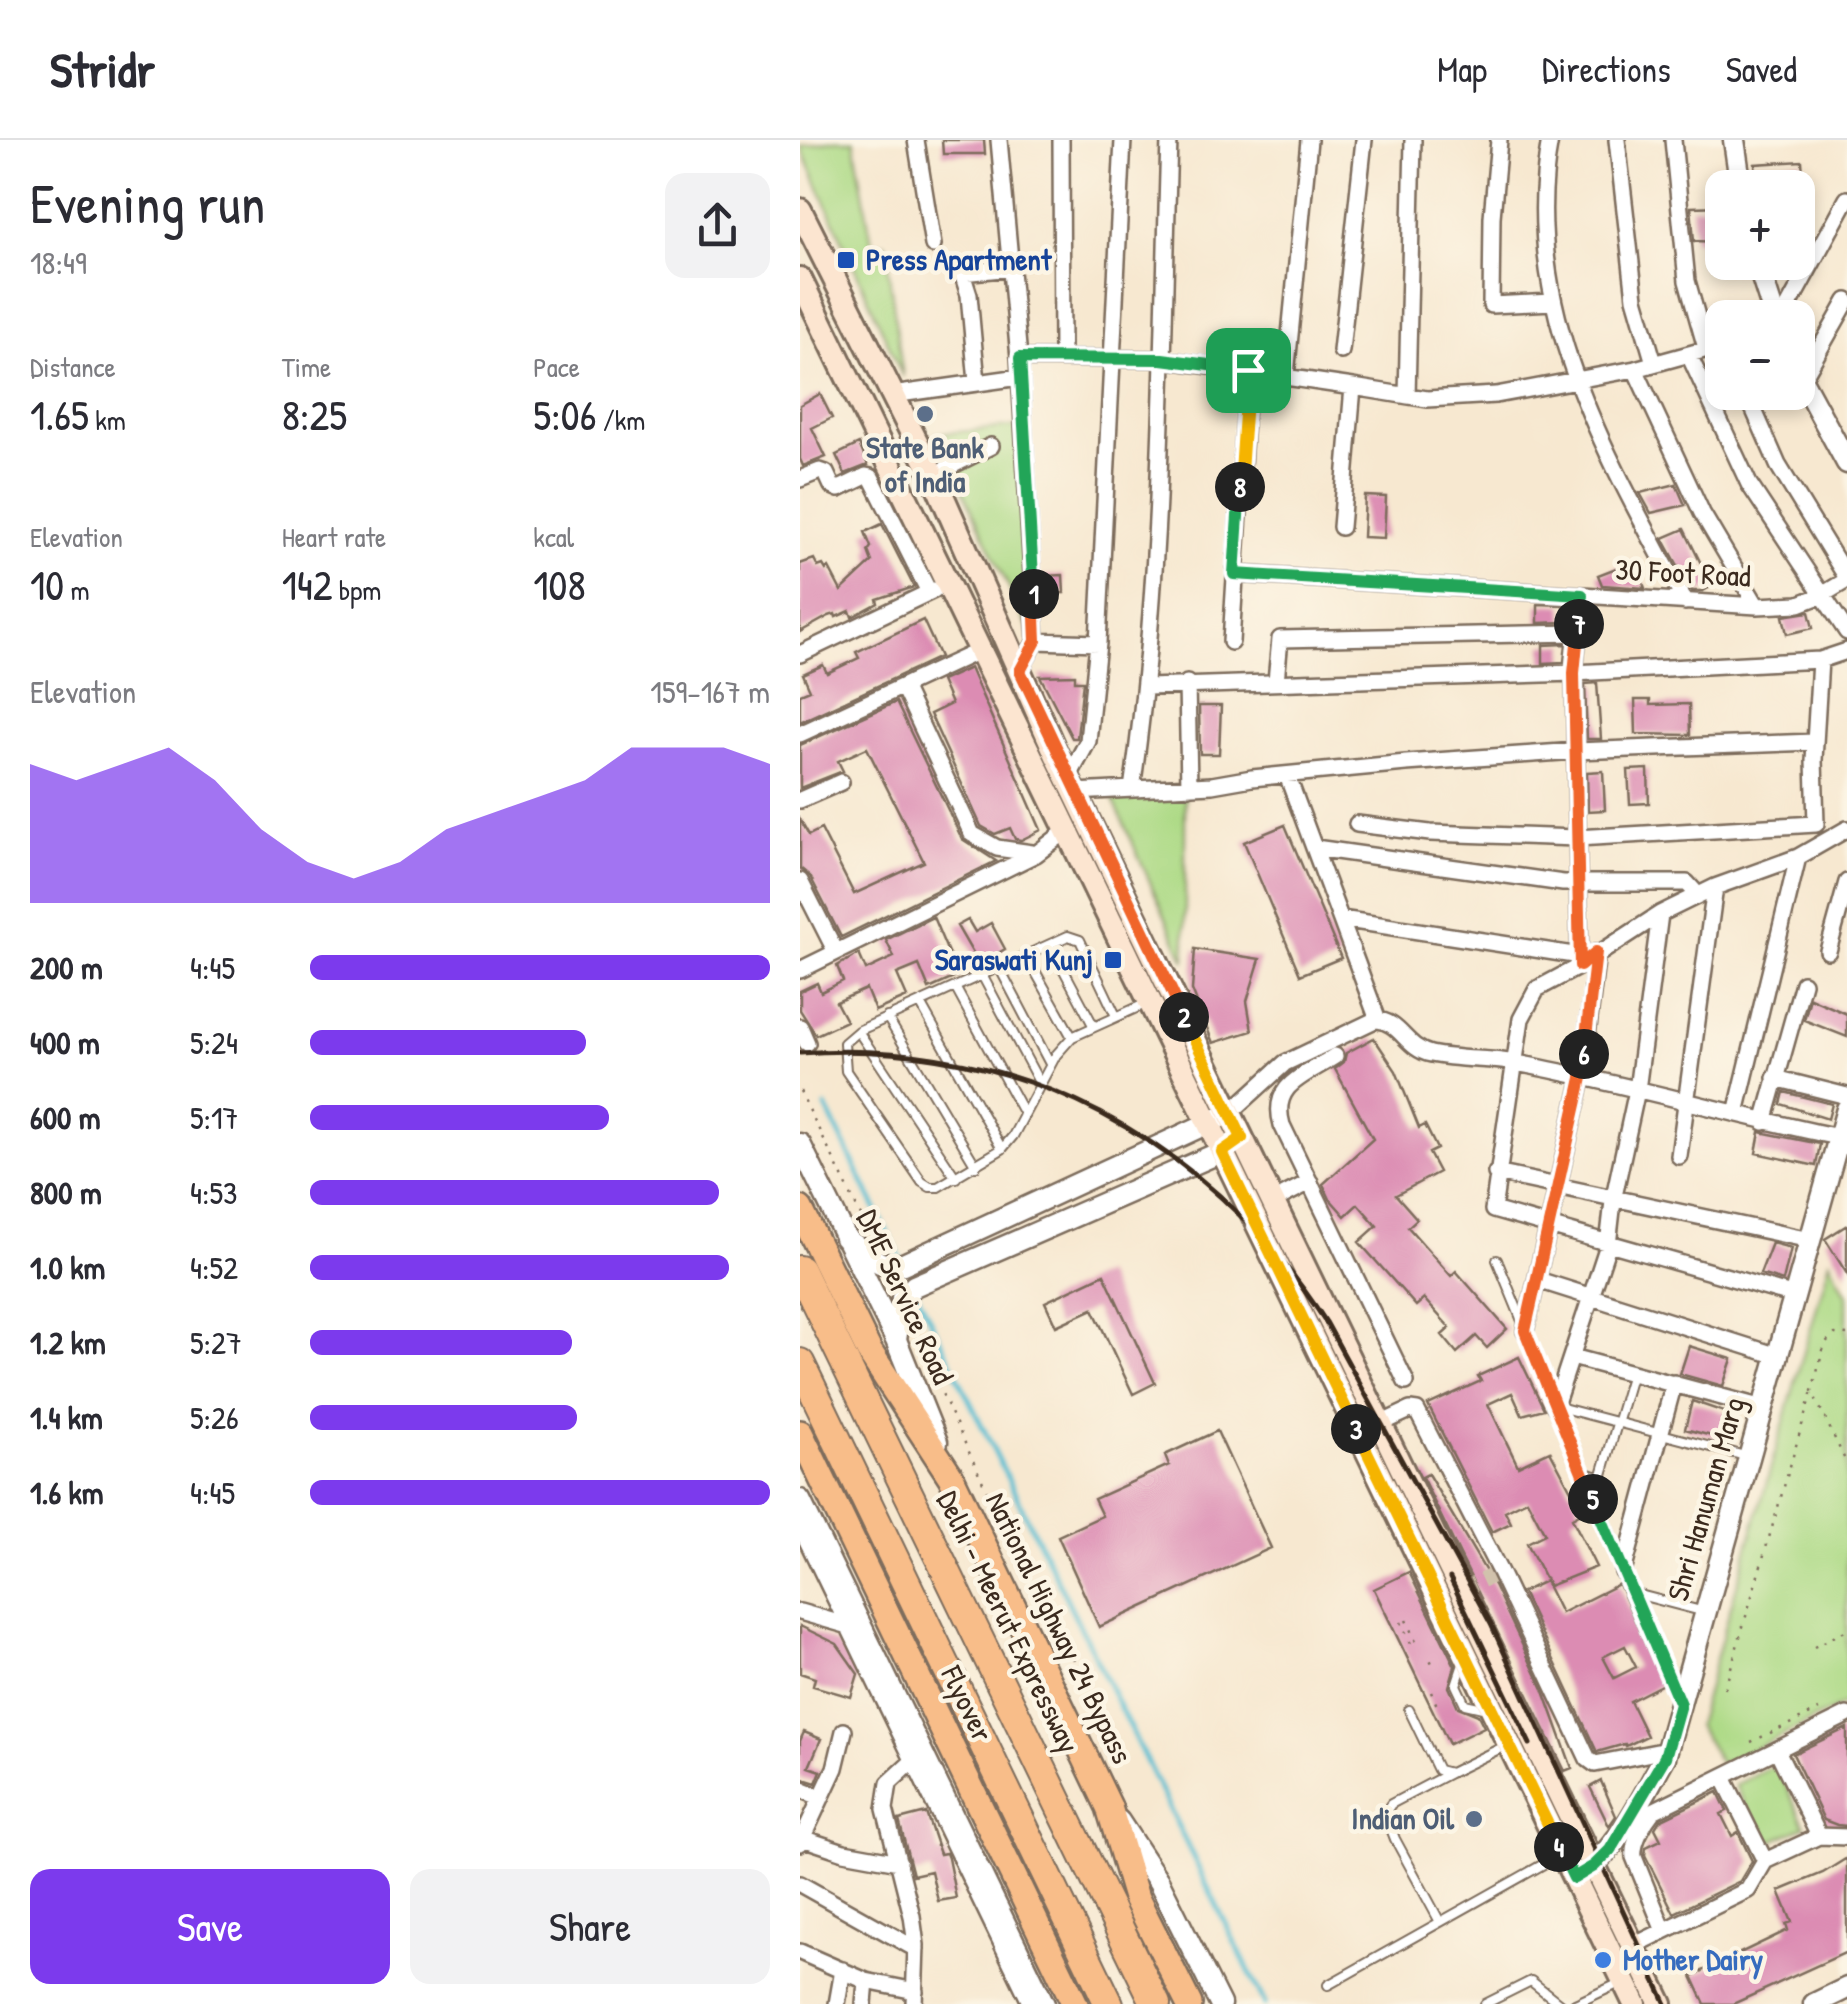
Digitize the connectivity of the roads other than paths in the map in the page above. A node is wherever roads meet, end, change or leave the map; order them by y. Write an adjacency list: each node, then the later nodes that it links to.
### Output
1 (916, 140): 17 (street)
2 (999, 140): 18 (street)
3 (1061, 140): 31 (street)
4 (1123, 140): 33 (street)
5 (1169, 140): 32 (street)
6 (1309, 140): 37 (street)
7 (1364, 140): 27 (street)
8 (1413, 140): 43 (street)
9 (1499, 140): 21 (street)
10 (1550, 140): 21 (street)
11 (1617, 140): 34 (street)
12 (1672, 140): 23 (street)
13 (1734, 140): 14 (street)
14 (1738, 170)
15 (1847, 199): 20 (street)
16 (800, 210): 24 (main road)
17 (933, 244)
18 (1011, 268): 30 (street); 40 (street)
19 (800, 280): 25 (main road)
20 (1789, 300)
21 (1553, 302): 39 (street)
22 (1845, 310): 28 (street)
23 (1705, 325)
24 (862, 333): 25 (main road); 42 (main road)
25 (833, 348): 53 (main road)
26 (1705, 350): 29 (street)
27 (1341, 351)
28 (1815, 354)
29 (1689, 355): 34 (street); 55 (street)
30 (1020, 358): 31 (street); 38 (street)
31 (1062, 358): 33 (street)
32 (1162, 359): 33 (street); 36 (street); 72 (street)
33 (1112, 360): 62 (street)
34 (1654, 363): 35 (street)
35 (1634, 369): 39 (street); 57 (street)
36 (1248, 370): 37 (street); 51 (street)
37 (1286, 376): 41 (street)
38 (1020, 378): 40 (street); 60 (street)
39 (1576, 381): 43 (street); 56 (street)
40 (977, 382): 42 (street)
41 (1353, 387): 43 (street); 50 (street)
42 (892, 395): 48 (main road)
43 (1407, 396)
44 (1815, 406): 47 (street)
45 (1754, 410): 52 (street)
46 (991, 446): 48 (street)
47 (1847, 463)
48 (933, 475): 67 (main road)
49 (800, 479): 53 (street)
50 (1341, 528)
51 (1234, 574): 54 (street); 61 (street)
52 (1847, 580): 55 (street, 30 Foot Road)
53 (938, 588): 63 (main road); 65 (street)
54 (1582, 595): 56 (street, 30 Foot Road); 59 (street, 30 Foot Road)
55 (1822, 596): 57 (street, 30 Foot Road); 58 (street)
56 (1685, 602): 57 (street, 30 Foot Road)
57 (1757, 606)
58 (1847, 632)
59 (1578, 633): 68 (street, 30 Foot Road); 69 (street)
60 (1036, 641): 62 (street); 67 (street)
61 (1231, 642)
62 (1098, 643): 78 (street)
63 (979, 651): 71 (street); 85 (main road)
64 (1847, 651): 66 (street)
65 (800, 654)
66 (1820, 660): 68 (street); 74 (street)
67 (1020, 671): 78 (main road)
68 (1574, 673): 69 (street); 75 (street, 30 Foot Road)
69 (1276, 681): 70 (street)
70 (1188, 684): 72 (street); 79 (street)
71 (903, 687): 73 (street); 89 (street)
72 (1147, 687): 80 (street)
73 (800, 734)
74 (1814, 742): 75 (street); 83 (street)
75 (1576, 751): 76 (street); 86 (street, 30 Foot Road)
76 (1287, 775): 79 (street); 88 (street)
77 (841, 782): 81 (street)
78 (1071, 785): 80 (street); 128 (main road)
79 (1190, 787): 80 (street)
80 (1132, 789)
81 (800, 800)
82 (1357, 824): 86 (street)
83 (1816, 824): 86 (street); 87 (street)
84 (1847, 828): 87 (street)
85 (1066, 831): 89 (street); 109 (main road)
86 (1577, 838): 93 (street, 30 Foot Road)
87 (1823, 842): 90 (street)
88 (1315, 848): 93 (street); 97 (street)
89 (1036, 854): 100 (street)
90 (1798, 856): 94 (street); 126 (street)
91 (800, 882): 100 (street)
92 (1847, 882): 99 (street)
93 (1579, 884): 95 (street); 102 (street, 30 Foot Road)
94 (1715, 887): 95 (street); 124 (street)
95 (1698, 895): 96 (street)
96 (1660, 914): 102 (street); 122 (street)
97 (1341, 919): 102 (street); 112 (street)
98 (1050, 944): 101 (lane); 110 (lane); 113 (lane)
99 (1828, 950)
100 (836, 952): 104 (street)
101 (1026, 955): 103 (lane); 115 (lane)
102 (1586, 958): 117 (street); 119 (street, 30 Foot Road)
103 (999, 967): 105 (lane); 118 (lane)
104 (800, 970)
105 (982, 975): 107 (lane); 121 (lane)
106 (1803, 984): 120 (street)
107 (955, 987): 108 (lane); 127 (lane)
108 (920, 1003): 111 (lane); 133 (lane)
109 (1149, 1003): 110 (lane); 128 (main road)
110 (1116, 1016): 113 (lane)
111 (888, 1018): 114 (lane); 136 (lane)
112 (1378, 1020): 117 (street); 128 (street)
113 (1093, 1025): 115 (lane)
114 (858, 1031): 138 (lane); 138 (lane)
115 (1072, 1036): 118 (lane)
116 (1335, 1056): 139 (street)
117 (1514, 1063): 119 (street); 137 (street)
118 (1050, 1064): 121 (lane)
119 (1582, 1078): 122 (street); 140 (street, 30 Foot Road)
120 (1774, 1078): 123 (street); 129 (street)
121 (1039, 1082): 127 (lane)
122 (1637, 1090): 124 (street); 141 (street)
123 (1847, 1096)
124 (1688, 1100): 126 (street); 135 (street)
125 (1847, 1109): 130 (street, Shri Hanuman Marg)
126 (1736, 1113): 129 (street)
127 (1024, 1114): 133 (lane)
128 (1219, 1118): 131 (main road); 134 (main road); 145 (street)
129 (1764, 1122): 130 (street)
130 (1839, 1137): 146 (street, Shri Hanuman Marg)
131 (1242, 1138): 134 (street); 142 (main road)
132 (800, 1144): 145 (street, DME Service Road)
133 (1002, 1148): 136 (lane)
134 (1222, 1152): 154 (street); 177 (main road)
135 (1679, 1156)
136 (976, 1166): 138 (lane)
137 (1496, 1173): 140 (street); 144 (street)
138 (956, 1178)
139 (1310, 1182): 142 (street); 159 (street)
140 (1558, 1187): 141 (street); 144 (street, 30 Foot Road)
141 (1613, 1200): 146 (street); 147 (street)
142 (1272, 1201): 164 (main road)
143 (800, 1209): 169 (highway)
144 (1550, 1225): 147 (street); 150 (street, 30 Foot Road)
145 (845, 1238): 154 (street, DME Service Road)
146 (1810, 1240): 151 (street, Shri Hanuman Marg)
147 (1608, 1245): 151 (street); 152 (street)
148 (1497, 1260): 153 (lane)
149 (800, 1270): 216 (highway, Delhi - Meerut Expressway)
150 (1538, 1280): 152 (street); 153 (street, 30 Foot Road)
151 (1794, 1296): 156 (street, Shri Hanuman Marg)
152 (1590, 1298): 155 (street); 156 (street)
153 (1525, 1331): 161 (lane)
154 (896, 1340): 169 (street, DME Service Road)
155 (1572, 1356): 158 (street); 161 (street)
156 (1778, 1356): 162 (street, Shri Hanuman Marg)
157 (800, 1363): 215 (highway)
158 (1632, 1372): 160 (street); 163 (lane)
159 (1406, 1382)
160 (1674, 1383): 162 (street); 166 (street)
161 (1555, 1406): 163 (lane); 168 (lane)
162 (1763, 1408): 167 (street, Shri Hanuman Marg)
163 (1617, 1423): 166 (lane); 168 (lane)
164 (1380, 1424): 177 (main road); 183 (street)
165 (800, 1433): 214 (highway, Flyover)
166 (1660, 1434): 167 (lane); 172 (street)
167 (1749, 1457): 175 (street, Shri Hanuman Marg)
168 (1581, 1471): 172 (lane)
169 (951, 1477): 190 (highway, National Highway 24 Bypass)
170 (800, 1500): 213 (street)
171 (800, 1526): 176 (street)
172 (1623, 1572): 173 (lane)
173 (1632, 1593): 175 (lane); 178 (lane)
174 (800, 1612): 176 (street)
175 (1705, 1612): 178 (street, Shri Hanuman Marg)
176 (849, 1626): 185 (street)
177 (1477, 1661): 182 (main road); 197 (main road)
178 (1680, 1704): 183 (street, Shri Hanuman Marg)
179 (1409, 1710): 186 (lane)
180 (1847, 1715): 184 (street)
181 (844, 1731): 189 (street)
182 (1509, 1744): 186 (lane); 194 (main road)
183 (1667, 1750): 197 (street, Shri Hanuman Marg)
184 (1777, 1750): 187 (street); 192 (street)
185 (914, 1760): 195 (street); 212 (street)
186 (1450, 1772): 199 (lane)
187 (1723, 1778): 196 (street); 200 (street)
188 (800, 1789): 189 (street)
189 (820, 1797): 191 (street)
190 (1110, 1807): 217 (highway); 218 (street)
191 (802, 1832): 195 (street)
192 (1819, 1836): 193 (street); 196 (street)
193 (1847, 1837)
194 (1562, 1854): 197 (main road); 199 (lane)
195 (899, 1862): 202 (street)
196 (1765, 1862): 200 (street)
197 (1584, 1872): 201 (main road); 206 (main road)
198 (800, 1884): 202 (street)
199 (1440, 1922): 207 (lane)
200 (1664, 1930): 201 (street)
201 (1633, 1946): 223 (main road)
202 (916, 1949): 209 (street)
203 (800, 1952): 204 (street)
204 (843, 1970): 205 (street); 210 (street)
205 (866, 1980): 209 (street); 211 (street)
206 (1624, 1982): 221 (lane); 222 (main road)
207 (1328, 1985)
208 (1847, 1988): 224 (street)
209 (917, 2001)
210 (838, 2004)
211 (864, 2004)
212 (1031, 2004)
213 (1044, 2004)
214 (1076, 2004)
215 (1108, 2004)
216 (1156, 2004)
217 (1189, 2004)
218 (1220, 2004)
219 (1485, 2004): 220 (lane)
220 (1560, 2004)
221 (1575, 2004)
222 (1635, 2004)
223 (1661, 2004)
224 (1814, 2004)

